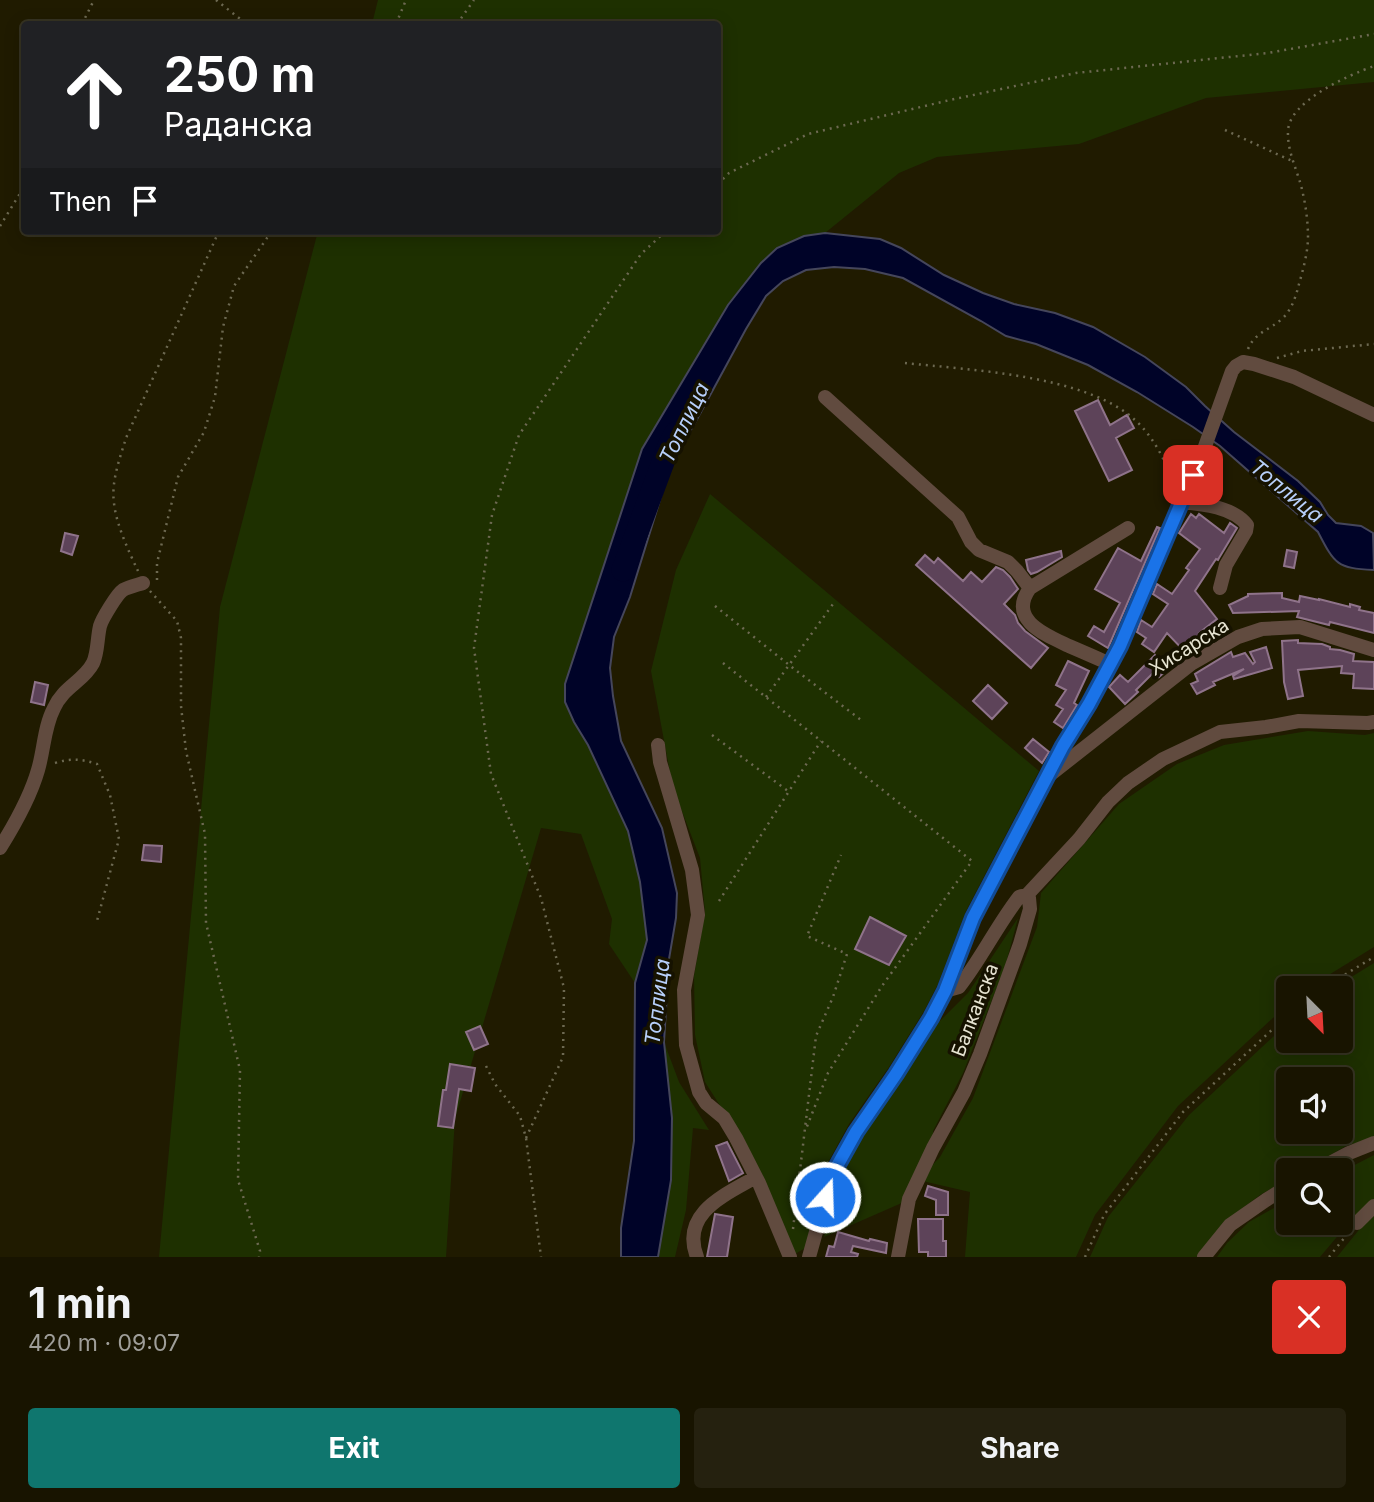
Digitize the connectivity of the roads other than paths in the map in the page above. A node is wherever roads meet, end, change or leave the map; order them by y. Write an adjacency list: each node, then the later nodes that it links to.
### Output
1 (825, 397): 6 (street)
2 (1374, 415): 3 (street)
3 (1182, 500): 7 (street); 9 (street)
4 (1128, 528): 6 (street)
5 (143, 583): 13 (street)
6 (1030, 588): 9 (street)
7 (1220, 588)
8 (1374, 649): 12 (street, Хисарска)
9 (1110, 664): 12 (street)
10 (1374, 722): 14 (street)
11 (658, 745): 18 (street)
12 (1050, 775): 15 (street)
13 (0, 848)
14 (1026, 896): 15 (street, Балканска); 25 (street, Балканска)
15 (945, 991): 24 (street)
16 (1374, 1143): 17 (street)
17 (1340, 1158)
18 (756, 1177): 22 (street); 23 (street)
19 (1276, 1193): 26 (street)
20 (1374, 1206): 21 (street)
21 (1357, 1223)
22 (697, 1257)
23 (790, 1257)
24 (809, 1257)
25 (898, 1257)
26 (1204, 1257)

